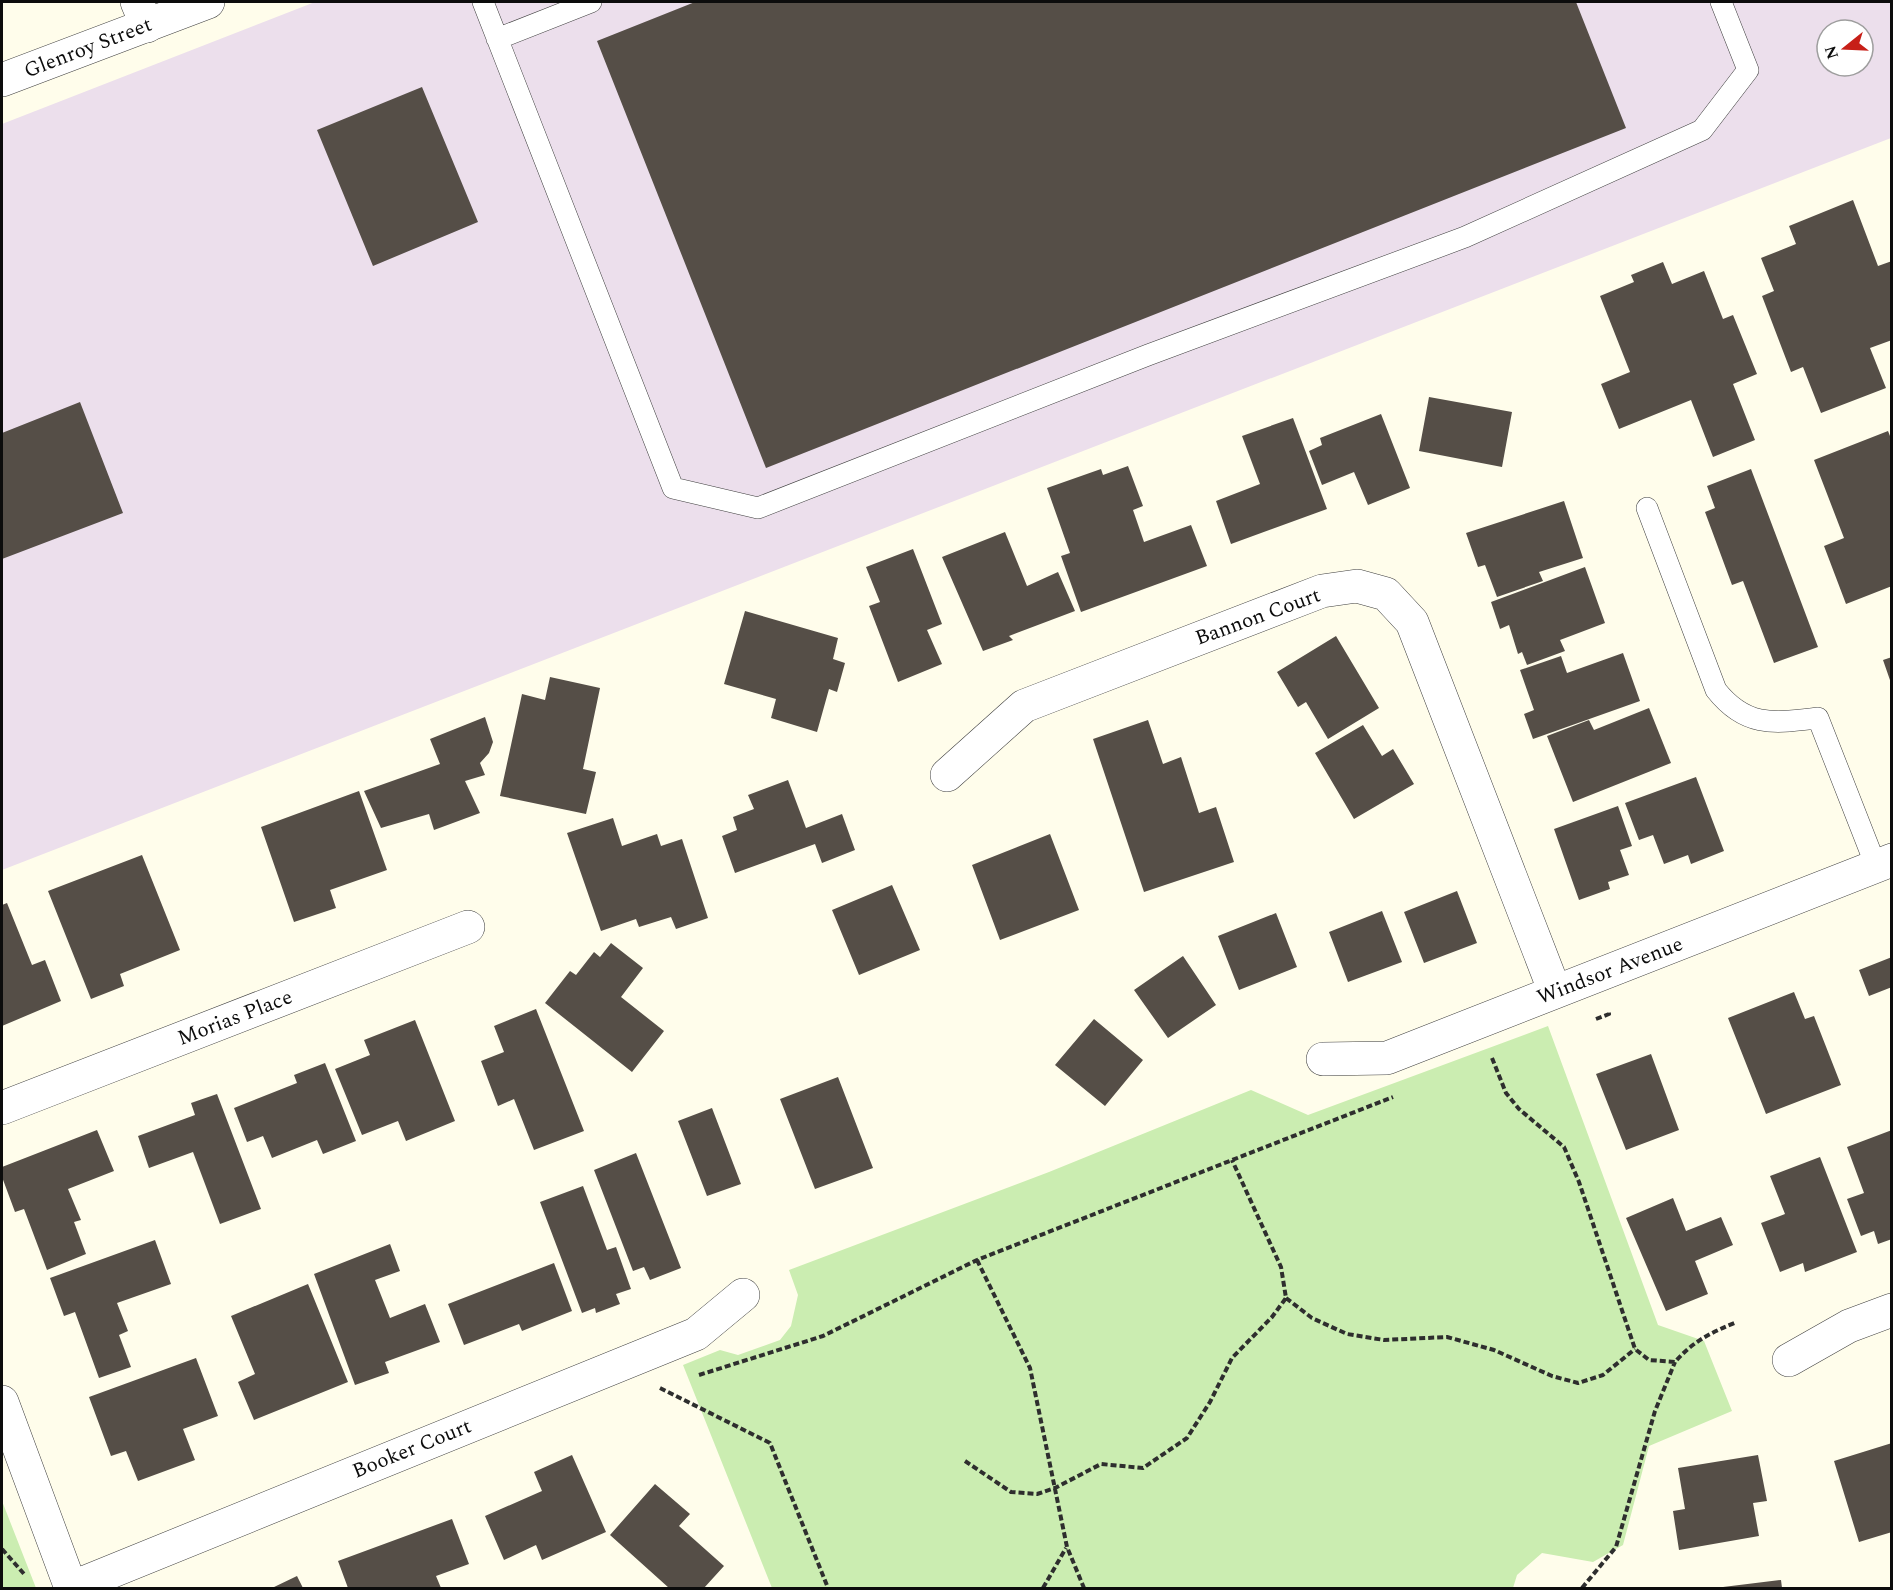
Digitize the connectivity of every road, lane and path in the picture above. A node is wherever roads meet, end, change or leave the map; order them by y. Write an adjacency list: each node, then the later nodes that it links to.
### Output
1 (208, 2): 5 (street, Glenroy Street)
2 (483, 2): 6 (lane)
3 (591, 2): 6 (lane)
4 (1721, 2): 6 (lane)
5 (142, 14): 7 (street, Glenroy Street)
6 (497, 39)
7 (2, 80)
8 (1647, 508): 10 (lane)
9 (947, 775): 13 (street, Bannon Court)
10 (1884, 863): 12 (street, Windsor Avenue)
11 (468, 927): 18 (street, Morias Place)
12 (1594, 978): 13 (street, Windsor Avenue); 14 (path)
13 (1555, 992): 16 (street, Windsor Avenue)
14 (1588, 1022)
15 (1502, 1054): 25 (path)
16 (1323, 1059)
17 (1398, 1095): 19 (path)
18 (2, 1108)
19 (1232, 1160): 20 (path); 22 (path)
20 (977, 1260): 28 (path); 32 (path)
21 (743, 1295): 36 (street, Booker Court)
22 (1286, 1298): 25 (path); 32 (path)
23 (1892, 1310): 26 (street)
24 (1737, 1322): 27 (path)
25 (1635, 1349): 27 (path)
26 (1789, 1360)
27 (1674, 1362): 40 (path)
28 (692, 1378)
29 (670, 1384): 37 (path)
30 (2, 1402): 36 (street)
31 (965, 1461): 32 (path)
32 (1055, 1488): 33 (path)
33 (1067, 1547): 38 (path); 39 (path)
34 (2, 1549): 35 (path)
35 (30, 1581)
36 (71, 1588)
37 (828, 1588)
38 (1043, 1588)
39 (1084, 1588)
40 (1582, 1588)

